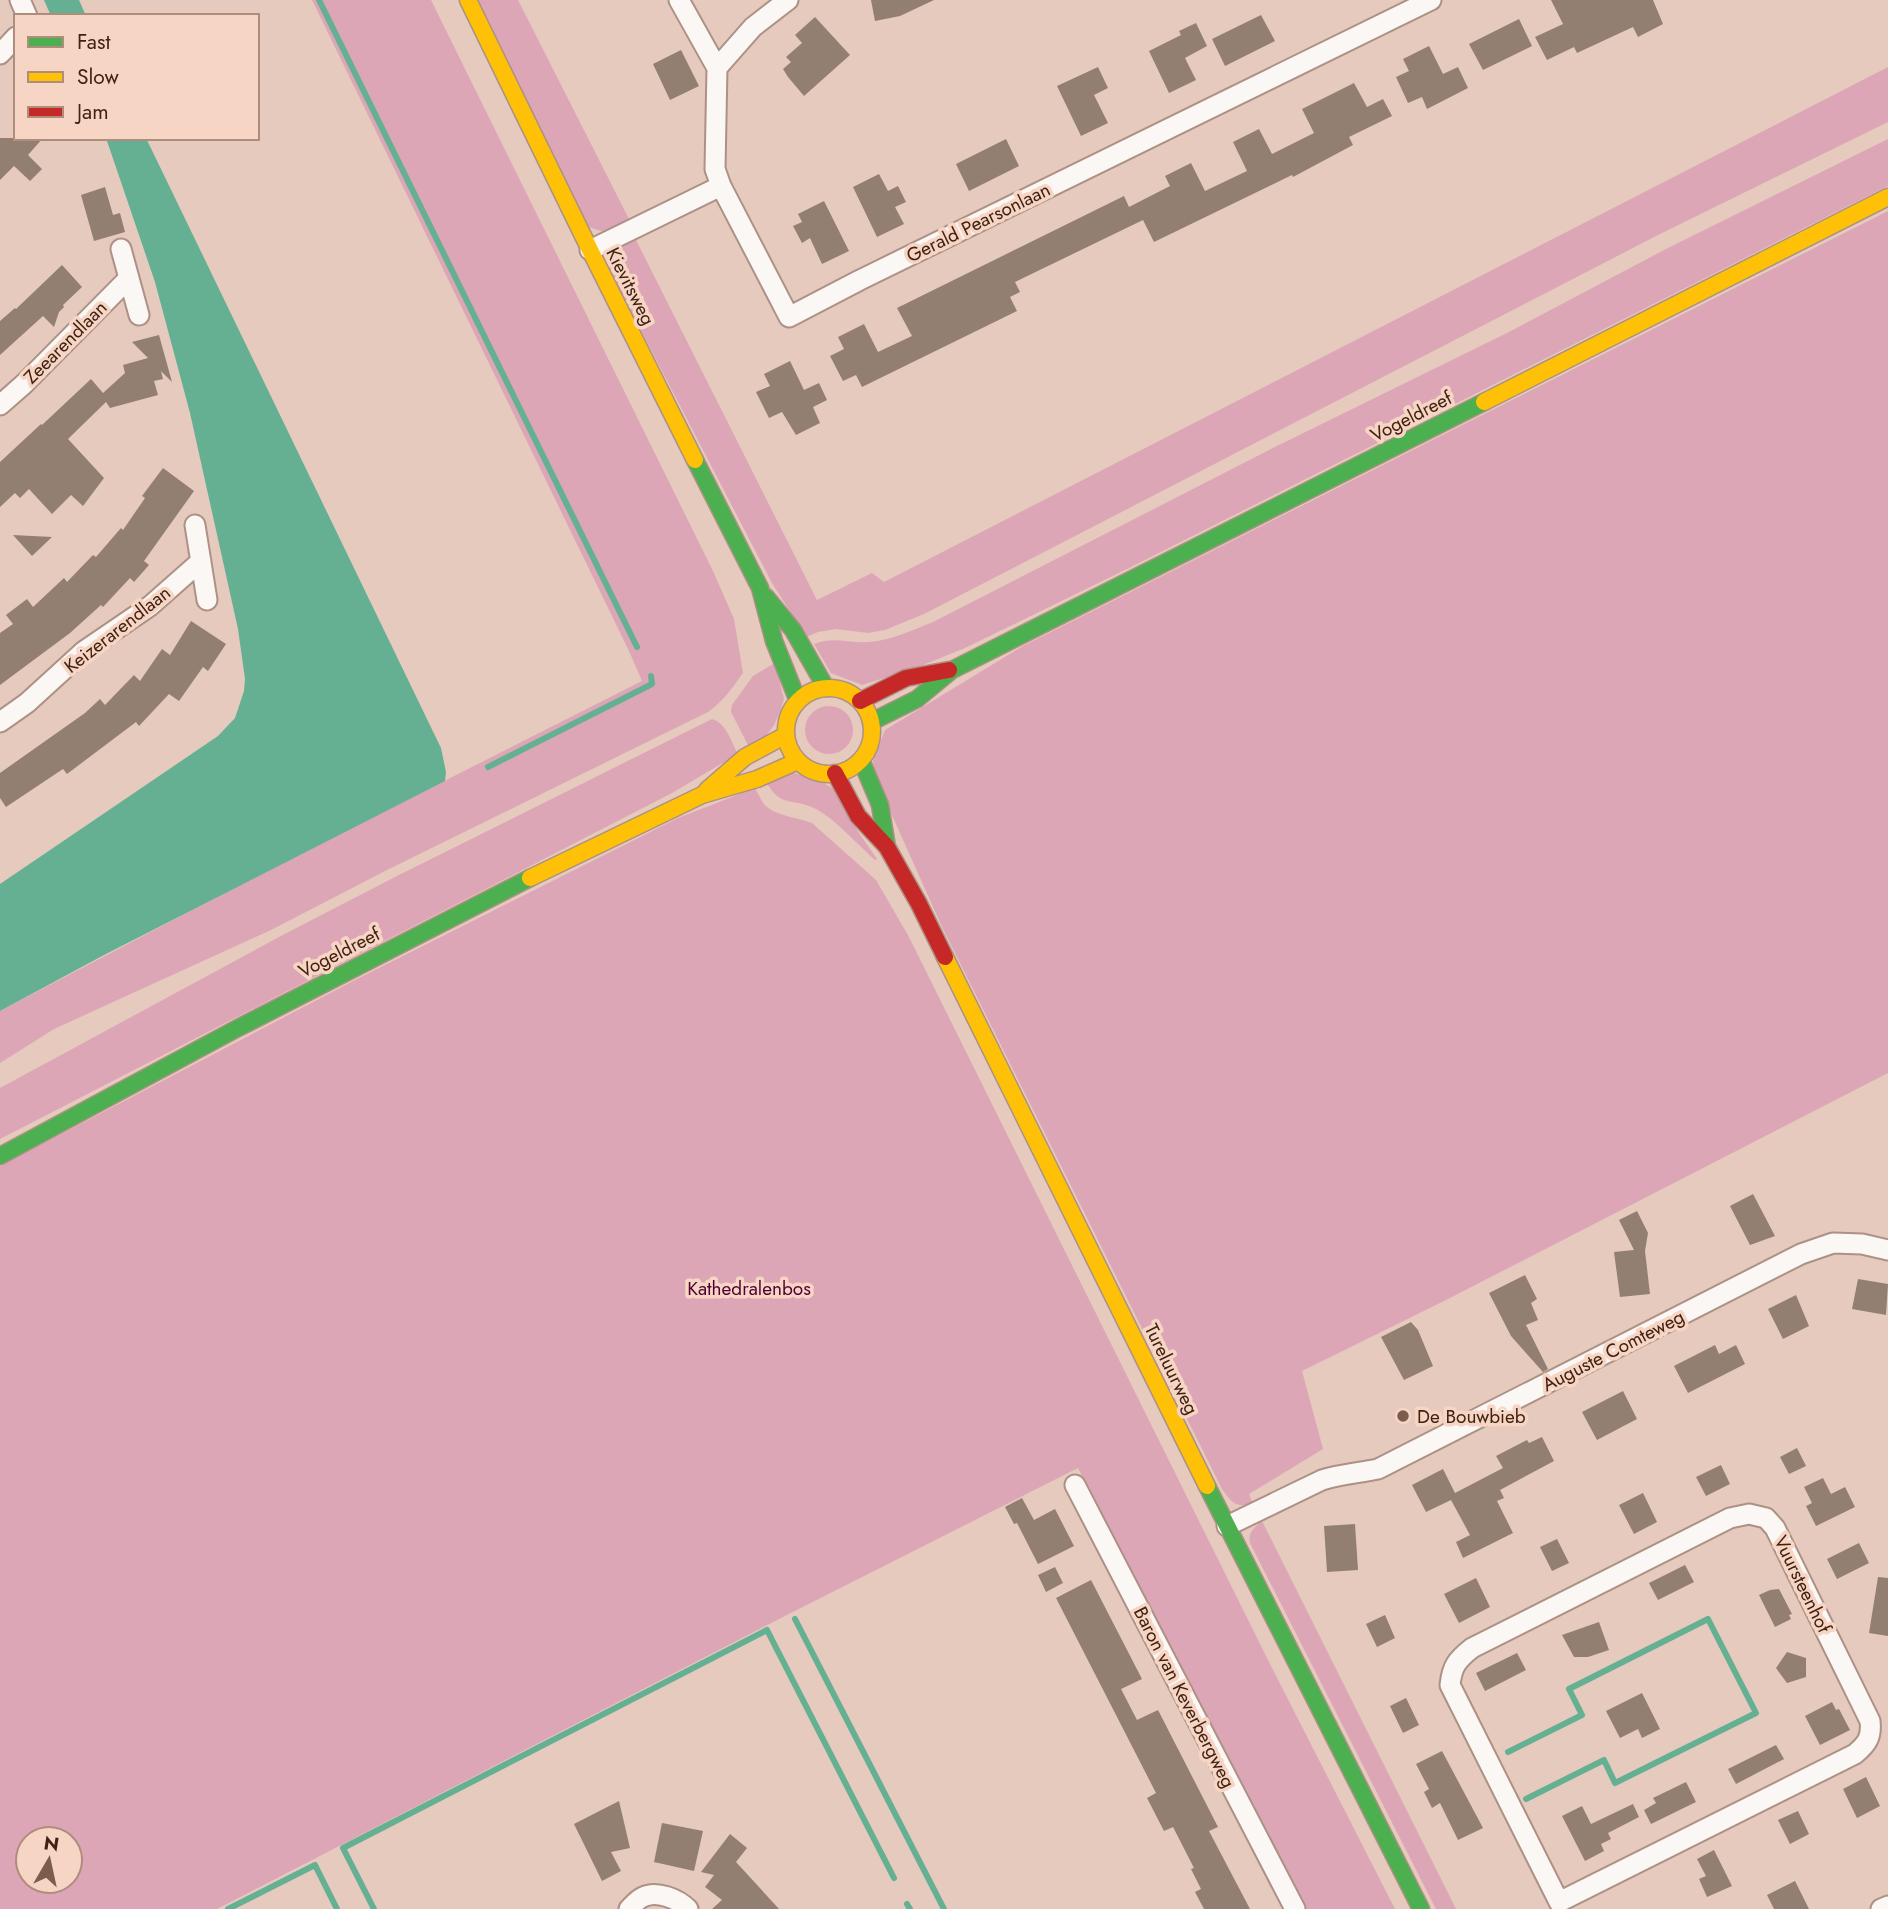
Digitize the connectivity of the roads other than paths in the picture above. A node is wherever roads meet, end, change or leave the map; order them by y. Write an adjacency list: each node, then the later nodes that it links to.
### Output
1 (468, 0): 11 (main road, Kievitsweg)
2 (679, 0): 7 (street)
3 (788, 0): 7 (street)
4 (1431, 0): 8 (street, Gerald Pearsonlaan)
5 (14, 39): 6 (street)
6 (0, 54)
7 (717, 68): 8 (street)
8 (721, 186): 11 (street)
9 (1888, 198): 19 (main road, Vogeldreef)
10 (121, 249): 12 (street, Zeearendlaan)
11 (590, 250): 17 (main road, Kievitsweg)
12 (129, 278): 13 (street, Zeearendlaan); 14 (street, Zeearendlaan)
13 (139, 315)
14 (0, 405)
15 (195, 525): 16 (street)
16 (201, 561): 18 (street); 23 (street, Keizerarendlaan)
17 (760, 588): 20 (main road, Kievitsweg); 21 (main road, Kievitsweg)
18 (207, 600)
19 (952, 670): 22 (main road, Vogeldreef); 24 (main road, Vogeldreef)
20 (826, 688): 21 (main road); 22 (main road)
21 (798, 701): 25 (main road)
22 (860, 701): 24 (main road)
23 (0, 722)
24 (871, 722): 26 (main road)
25 (786, 735): 27 (main road); 29 (main road, Vogeldreef)
26 (861, 760): 28 (main road); 30 (main road, Tureluurweg)
27 (799, 761): 28 (main road); 29 (main road, Vogeldreef)
28 (835, 773): 30 (main road, Tureluurweg)
29 (702, 794): 31 (main road, Vogeldreef)
30 (887, 847): 34 (main road, Tureluurweg)
31 (0, 1156)
32 (1888, 1250): 34 (street, Auguste Comteweg)
33 (1075, 1485): 39 (street, Baron van Keverbergweg)
34 (1227, 1526): 40 (main road, Tureluurweg)
35 (1561, 1905): 35 (street, Vuursteenhof)
36 (1888, 1906): 41 (street)
37 (629, 1909): 38 (street)
38 (688, 1909)
39 (1295, 1909)
40 (1421, 1909)
41 (1881, 1909)

